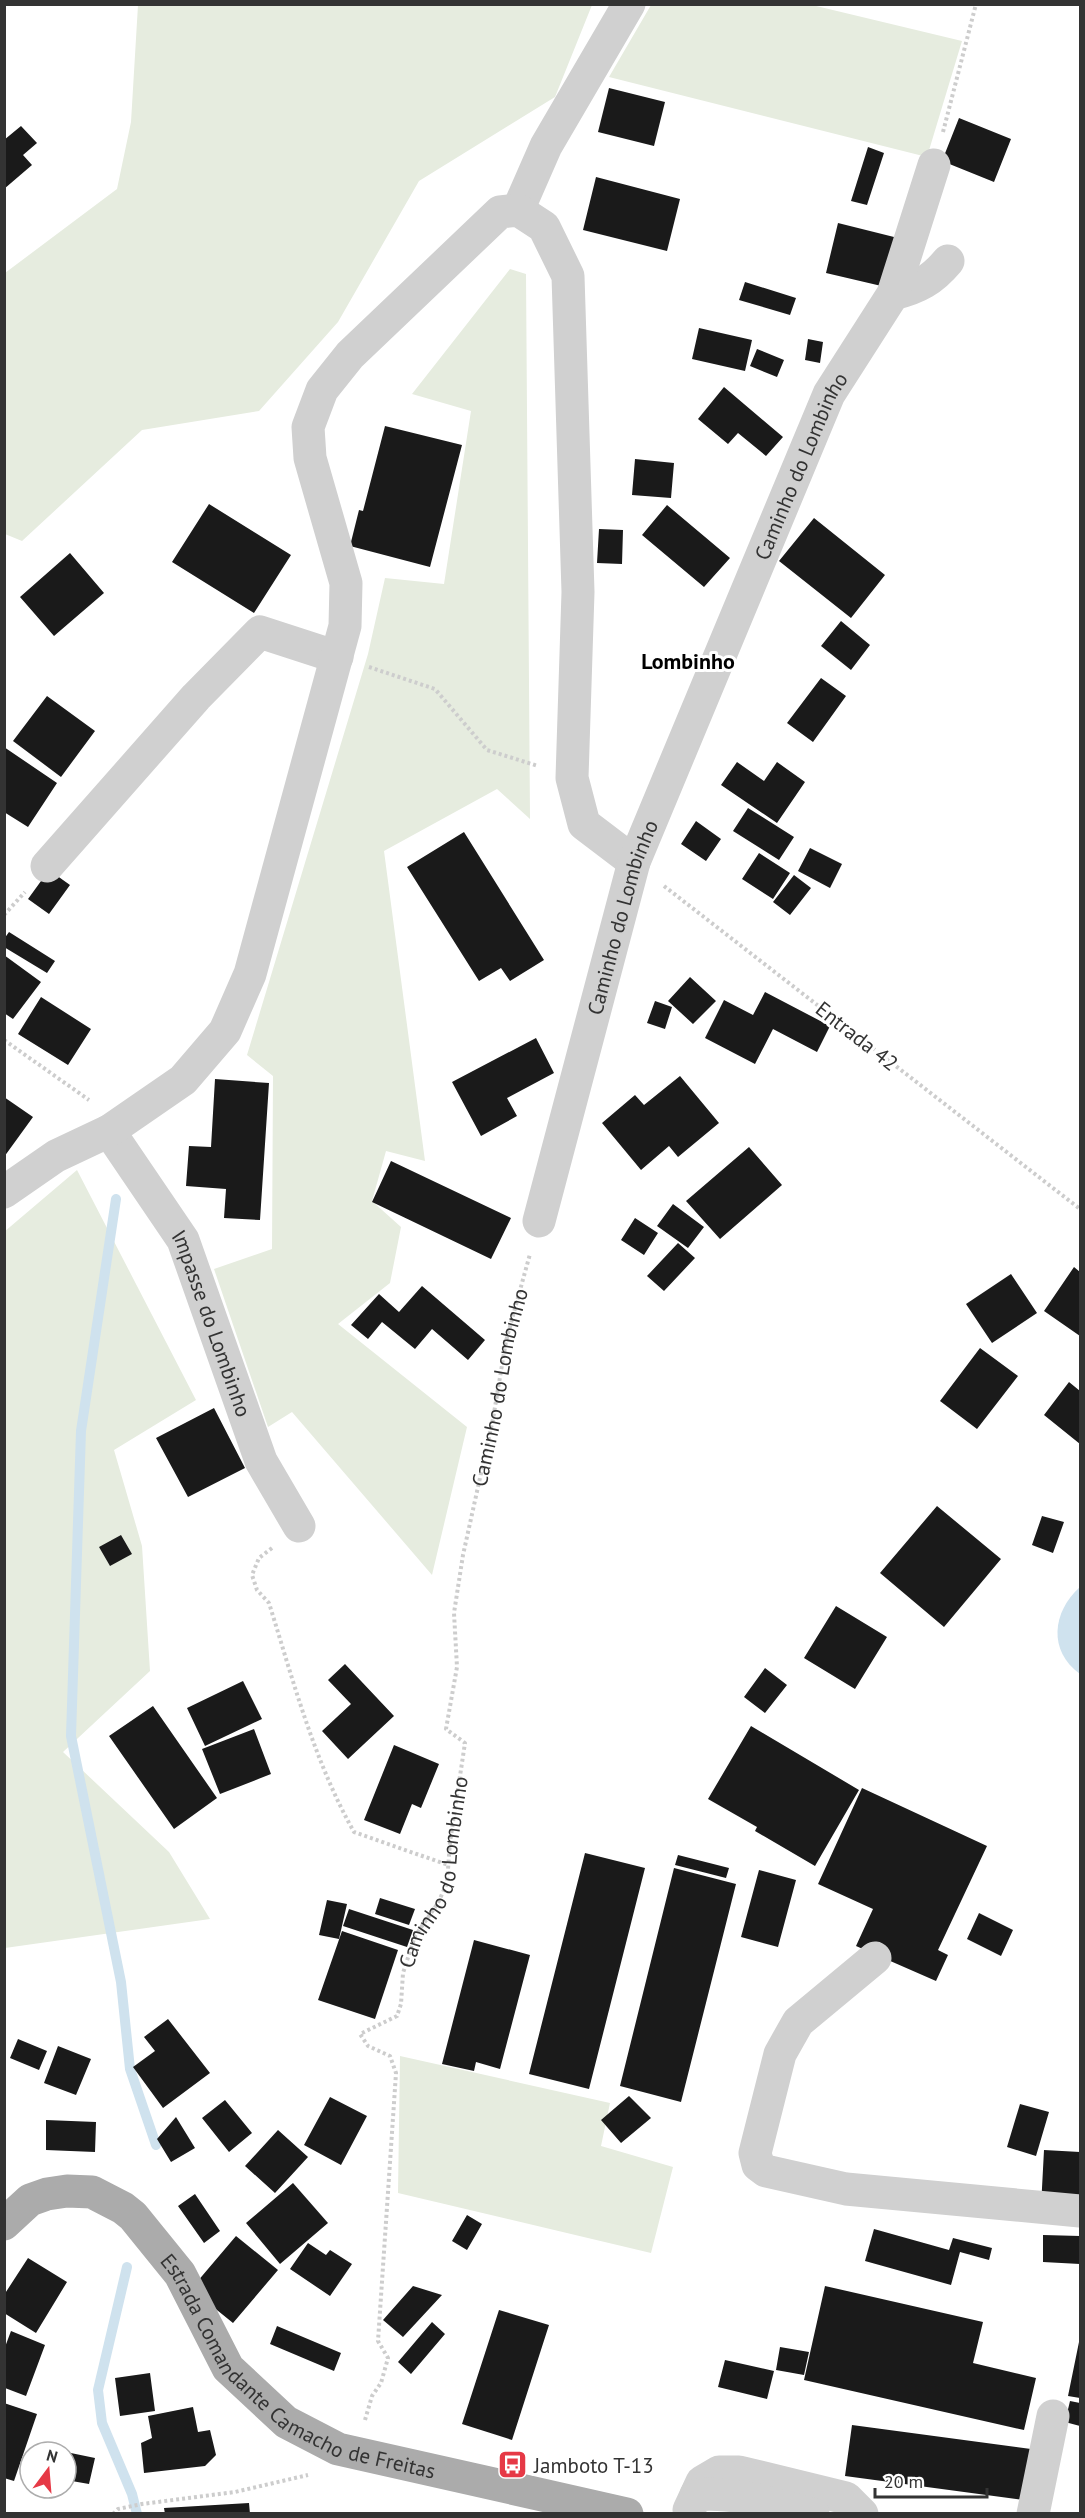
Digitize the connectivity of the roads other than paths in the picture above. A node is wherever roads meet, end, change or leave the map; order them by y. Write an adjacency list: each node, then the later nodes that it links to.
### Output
1 (629, 4): 3 (street)
2 (934, 165): 5 (street, Caminho do Lombinho)
3 (518, 210): 6 (street); 7 (street)
4 (948, 261): 5 (street)
5 (894, 294): 7 (street, Caminho do Lombinho)
6 (337, 657): 8 (street); 9 (street)
7 (634, 862): 11 (street, Caminho do Lombinho)
8 (47, 866)
9 (115, 1127): 10 (street); 12 (street, Impasse do Lombinho)
10 (4, 1192)
11 (539, 1221)
12 (289, 1535)
13 (875, 1958): 14 (street)
14 (1080, 2211)
15 (4, 2224): 18 (main road, Estrada Comandante Camacho de Freitas)
16 (1053, 2416): 21 (street)
17 (692, 2504): 19 (street); 20 (street)
18 (610, 2512)
19 (813, 2514)
20 (862, 2514)
21 (1033, 2514)

